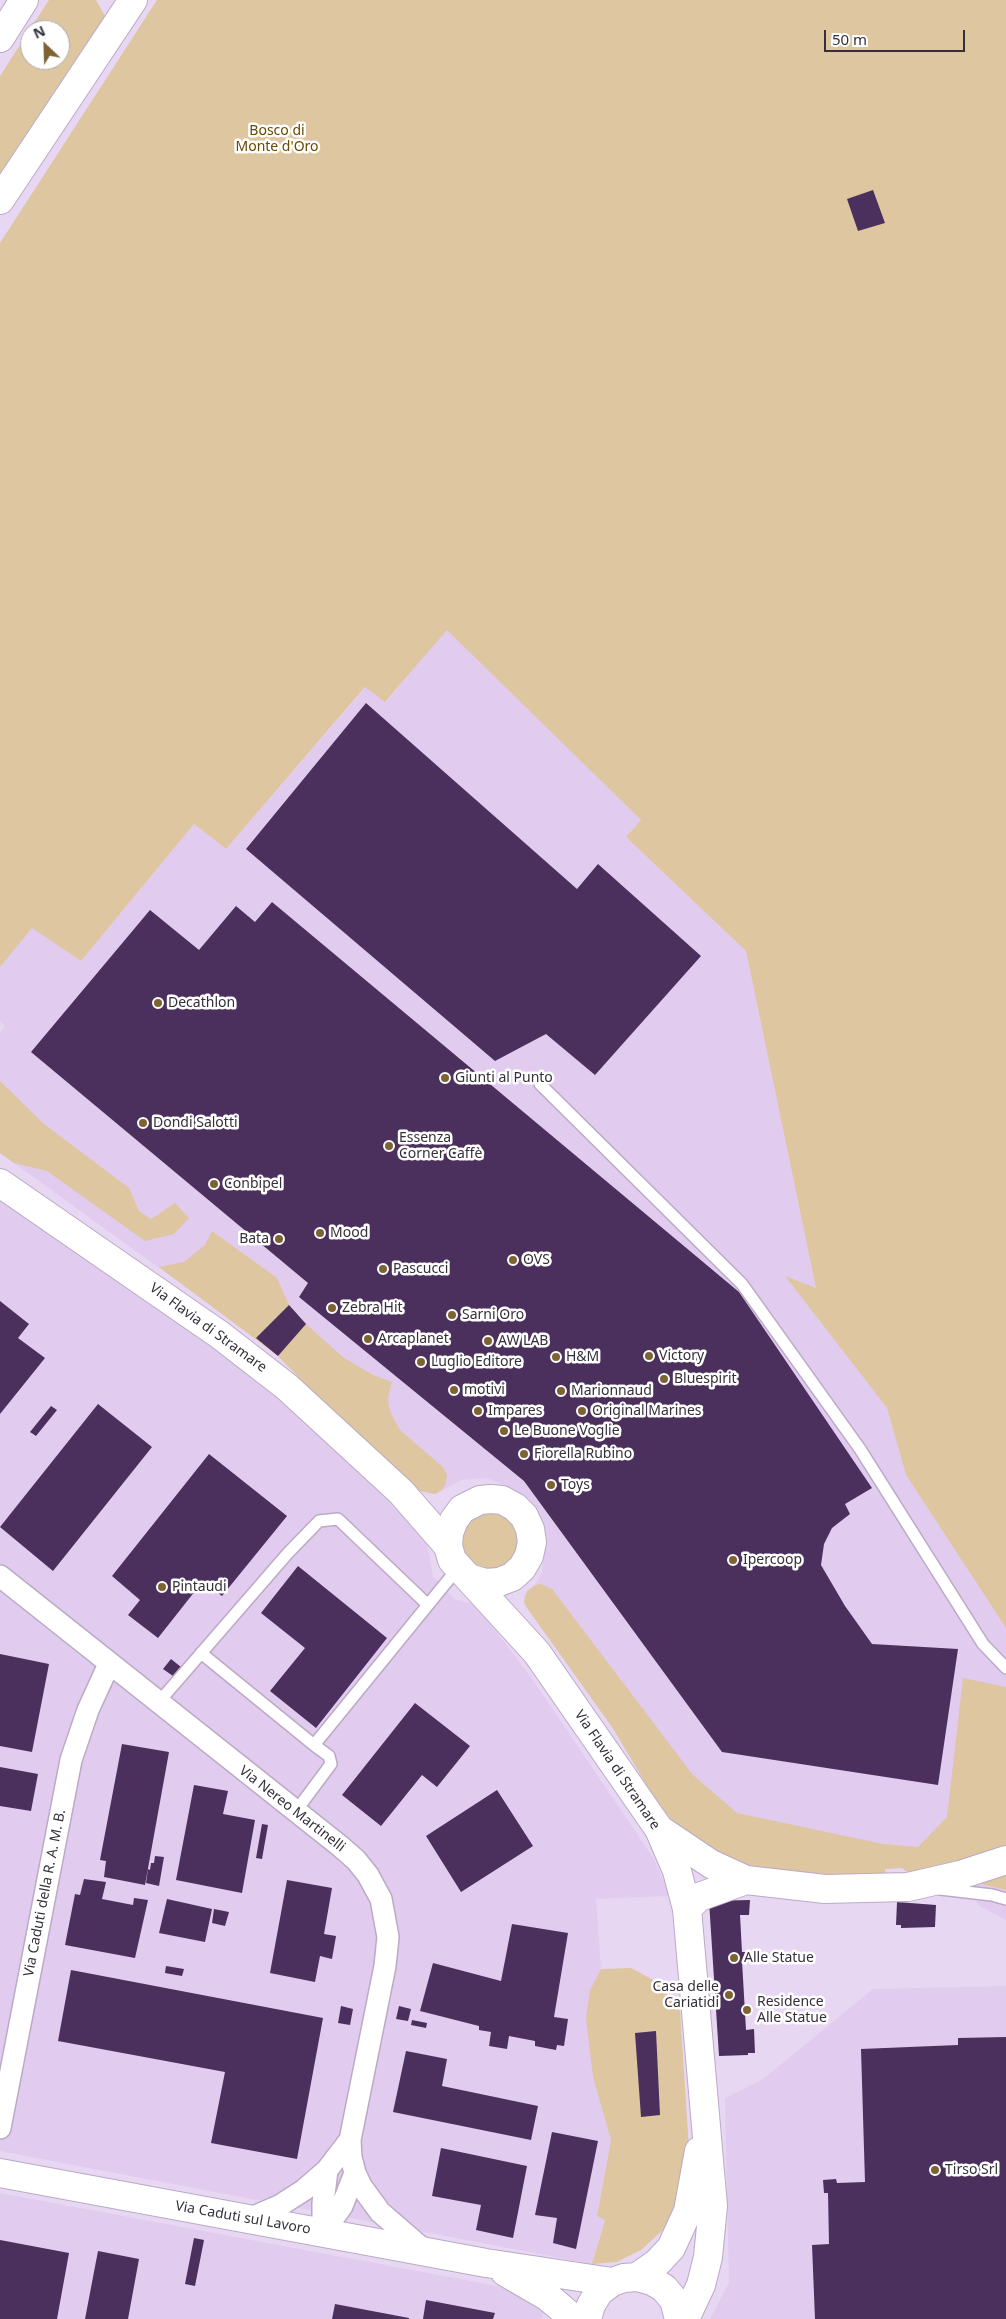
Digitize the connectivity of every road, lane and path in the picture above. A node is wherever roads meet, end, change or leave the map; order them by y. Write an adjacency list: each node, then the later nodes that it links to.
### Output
1 (24, 0): 3 (main road)
2 (133, 0): 4 (main road)
3 (0, 38)
4 (0, 200)
5 (540, 1084): 16 (lane)
6 (0, 1183): 7 (main road, Via Flavia di Stramare)
7 (401, 1492): 8 (main road, Via Flavia di Stramare); 9 (main road, Via Flavia di Stramare)
8 (462, 1509): 9 (main road); 11 (main road, Via Flavia di Stramare)
9 (459, 1564): 11 (main road); 12 (lane); 13 (main road, Via Flavia di Stramare)
10 (1, 1577): 15 (street, Via Nereo Martinelli)
11 (512, 1577): 13 (main road, Via Flavia di Stramare)
12 (428, 1605): 14 (lane); 18 (lane)
13 (523, 1637): 20 (main road, Via Flavia di Stramare)
14 (202, 1653): 17 (lane); 18 (lane)
15 (109, 1664): 17 (street, Via Nereo Martinelli); 27 (street, Via Caduti della R. A. M. B.)
16 (1006, 1668)
17 (158, 1703): 19 (street, Via Nereo Martinelli)
18 (314, 1745): 19 (lane)
19 (296, 1811): 28 (street, Via Nereo Martinelli)
20 (659, 1829): 22 (main road); 25 (main road, Via Flavia di Stramare)
21 (1006, 1860): 23 (main road)
22 (746, 1880): 23 (main road); 25 (main road)
23 (908, 1886): 24 (lane)
24 (1006, 1898)
25 (687, 1909): 26 (main road, Via Flavia di Stramare)
26 (704, 2094): 36 (main road, Via Flavia di Stramare); 40 (main road, Via Flavia di Stramare)
27 (0, 2128)
28 (350, 2140): 29 (street, Via Nereo Martinelli); 31 (street, Via Nereo Martinelli)
29 (327, 2170): 32 (street, Via Nereo Martinelli); 33 (street, Via Nereo Martinelli)
30 (0, 2173): 32 (main road, Via Caduti sul Lavoro)
31 (355, 2173): 33 (street); 34 (street, Via Nereo Martinelli)
32 (249, 2219): 33 (main road, Via Caduti sul Lavoro)
33 (323, 2232): 34 (main road, Via Caduti sul Lavoro)
34 (426, 2252): 35 (main road, Via Caduti sul Lavoro)
35 (486, 2263): 36 (main road, Via Caduti sul Lavoro); 37 (main road, Via Caduti sul Lavoro)
36 (624, 2280): 38 (main road, Via Flavia di Stramare); 39 (main road)
37 (574, 2319)
38 (588, 2319)
39 (679, 2319)
40 (685, 2319)

